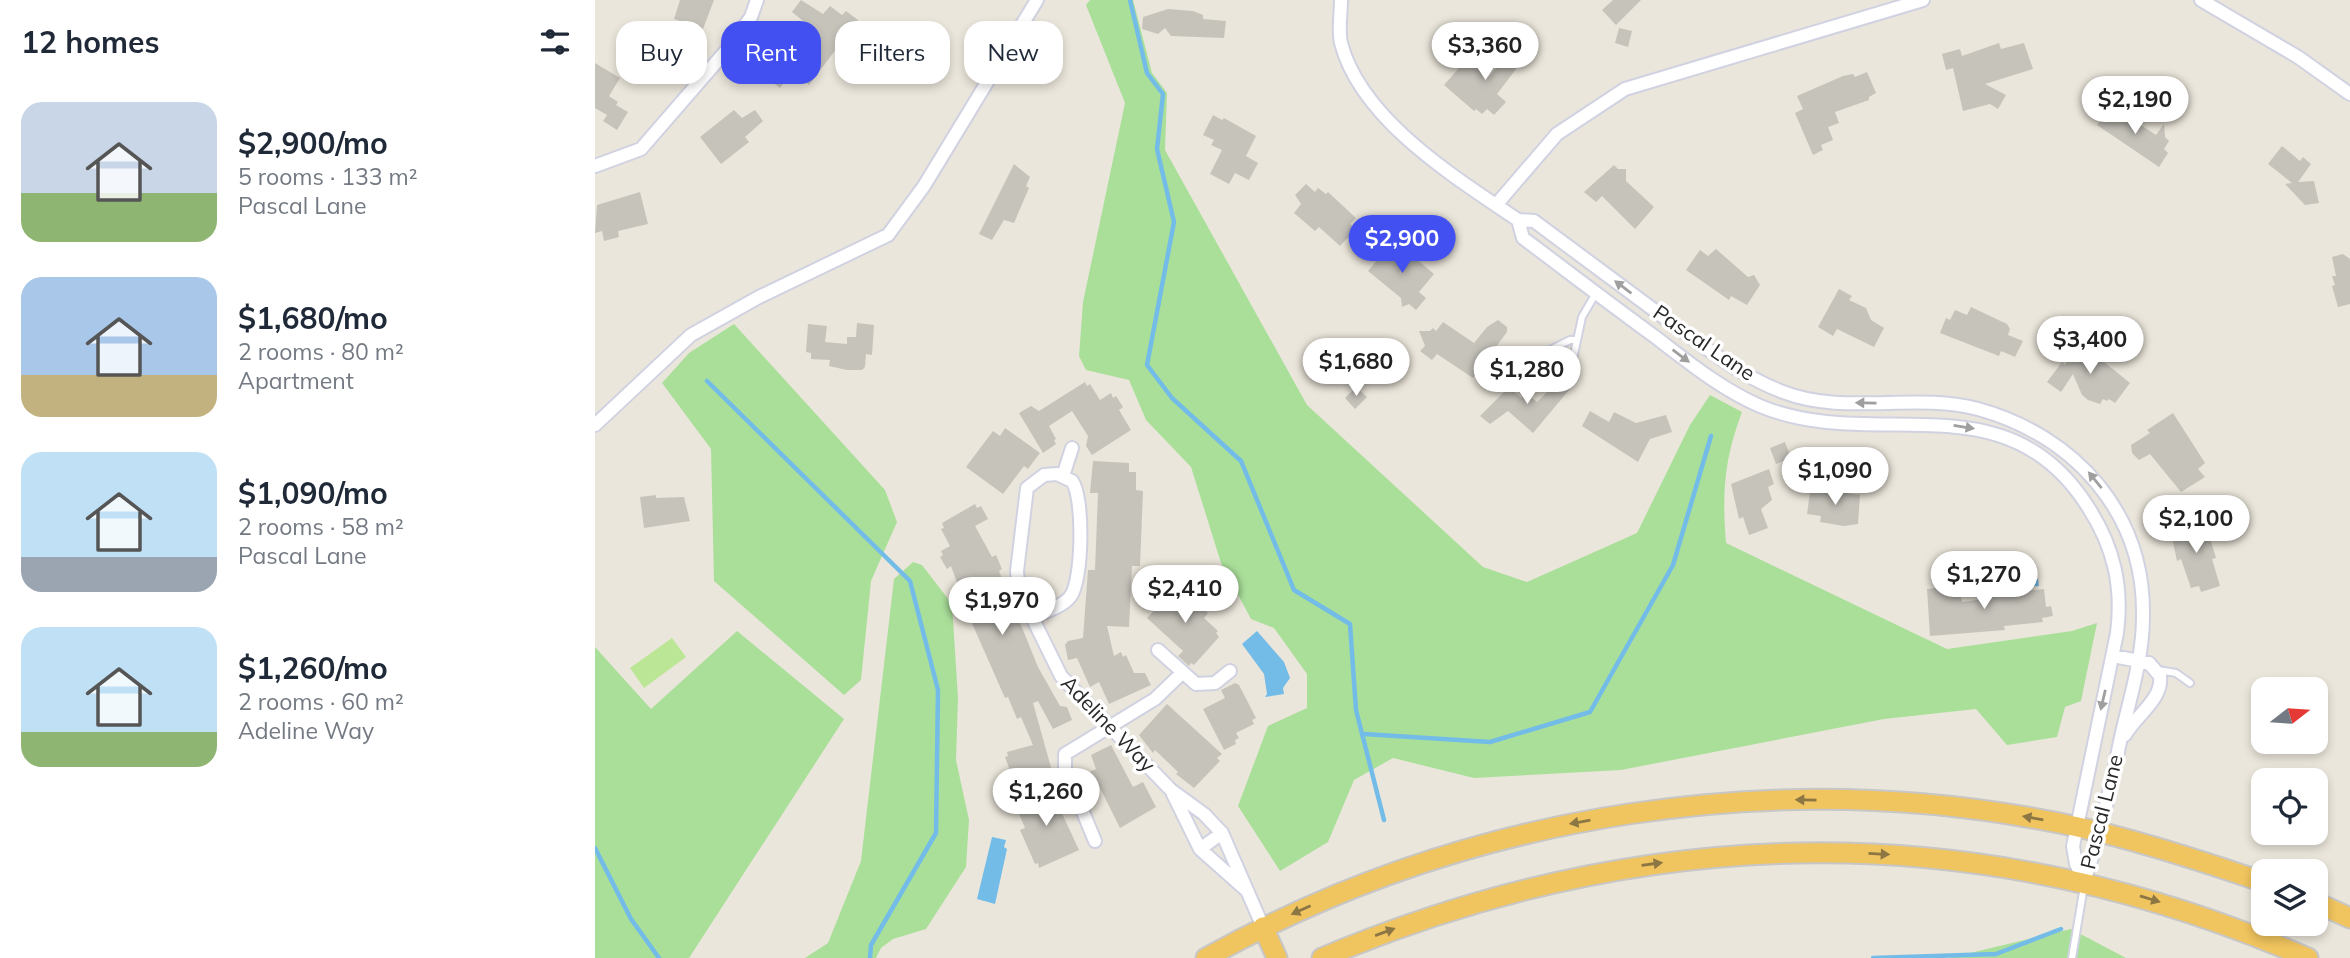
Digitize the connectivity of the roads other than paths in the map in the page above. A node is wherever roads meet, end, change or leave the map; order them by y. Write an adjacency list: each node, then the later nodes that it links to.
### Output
1 (757, 0): 7 (street)
2 (1037, 0): 14 (street)
3 (1341, 0): 8 (street, Pascal Lane)
4 (1923, 0): 8 (street)
5 (2201, 0): 6 (street)
6 (2350, 94)
7 (595, 166)
8 (1496, 205): 9 (street, Pascal Lane)
9 (1518, 220): 10 (street, Pascal Lane); 12 (street, Pascal Lane, one-way to 9)
10 (1596, 293): 11 (lane); 13 (street, Pascal Lane, one-way to 13)
11 (1577, 340): 11 (lane)
12 (1902, 404): 13 (street); 15 (street, Pascal Lane)
13 (1898, 424): 17 (street, Pascal Lane, one-way to 17)
14 (595, 425)
15 (2050, 440): 17 (street); 21 (street, Pascal Lane, one-way to 15)
16 (1072, 448): 18 (street)
17 (2039, 456): 19 (street, Pascal Lane)
18 (1063, 475): 20 (street, Adeline Way); 20 (street)
19 (2120, 614): 21 (street); 23 (street, Pascal Lane)
20 (1032, 617): 29 (street, Adeline Way)
21 (2143, 617): 24 (street, Pascal Lane)
22 (1158, 650): 27 (street)
23 (2113, 656): 24 (street); 32 (street, Pascal Lane, one-way to 32)
24 (2138, 661): 25 (street); 30 (street, Pascal Lane)
25 (2158, 670): 28 (lane); 30 (street)
26 (1230, 671): 27 (street)
27 (1182, 673): 29 (street)
28 (2190, 683)
29 (1109, 726): 31 (street, Adeline Way); 35 (street)
30 (2119, 748): 34 (street, Pascal Lane)
31 (1171, 790): 33 (street, Adeline Way); 36 (street, Adeline Way)
32 (2076, 827): 34 (highway); 38 (street, Pascal Lane); 42 (highway, one-way to 42)
33 (1222, 832): 36 (street); 39 (street, Adeline Way)
34 (2100, 832): 37 (highway); 38 (street, Pascal Lane)
35 (1095, 841)
36 (1200, 849): 39 (street, Adeline Way)
37 (2251, 878)
38 (2084, 881): 45 (highway, one-way to 38); 46 (lane); 47 (highway, one-way to 47)
39 (1247, 892): 42 (street, Adeline Way)
40 (2328, 908): 41 (highway)
41 (2350, 918)
42 (1263, 927): 43 (highway); 44 (highway)
43 (1206, 958)
44 (1277, 958)
45 (1322, 958)
46 (2072, 958)
47 (2308, 958)

